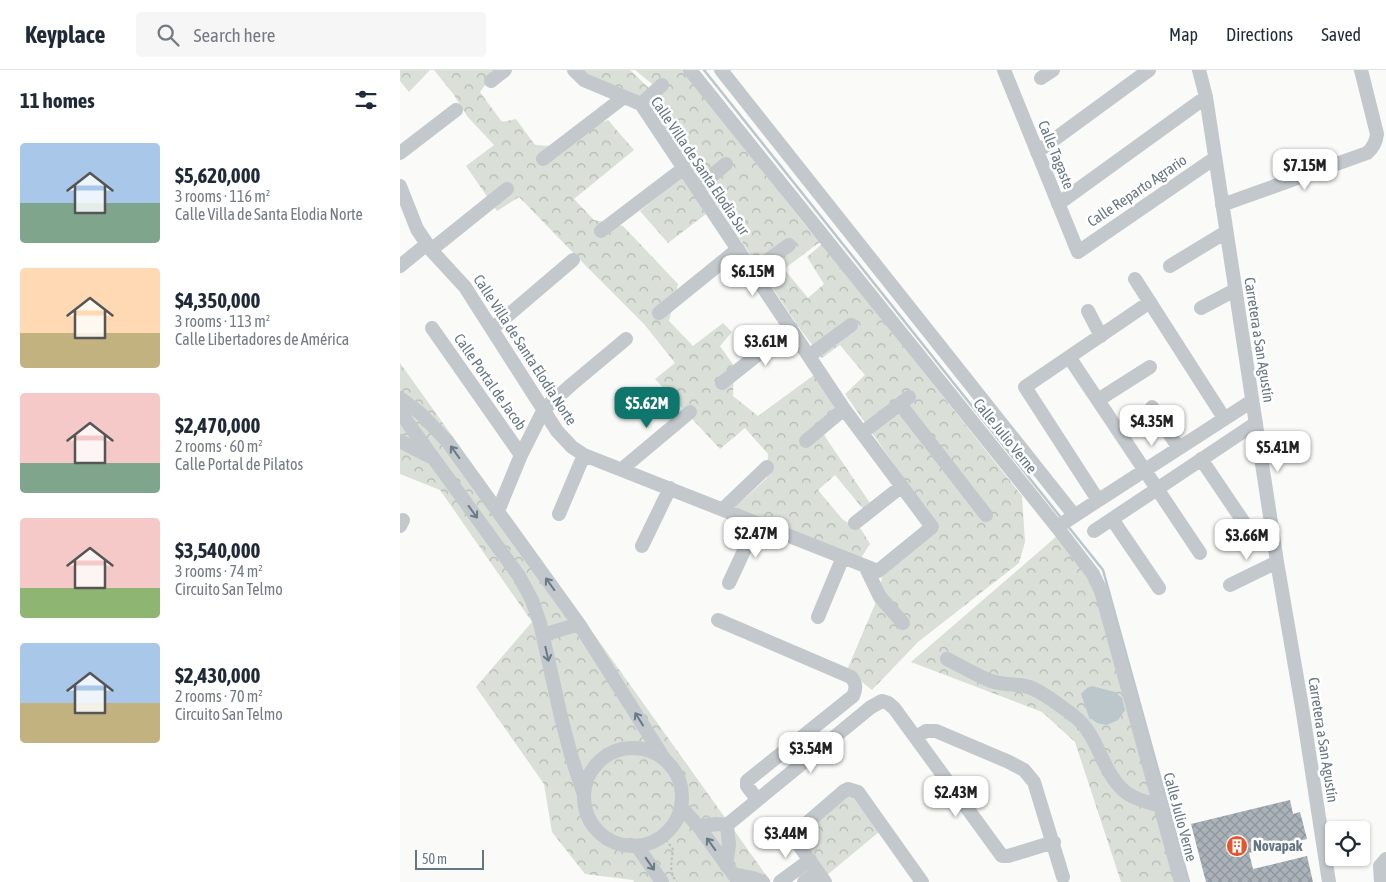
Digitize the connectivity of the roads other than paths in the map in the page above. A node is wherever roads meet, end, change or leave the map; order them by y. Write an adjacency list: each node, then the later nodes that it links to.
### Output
1 (505, 70): 11 (street)
2 (574, 70): 13 (street, Calle Villa de Santa Elodia Sur)
3 (690, 70): 84 (street, Calle Julio Verne)
4 (721, 70): 84 (street)
5 (1004, 70): 17 (street, Calle Tagaste)
6 (1053, 70): 10 (street)
7 (1148, 70): 17 (street)
8 (1199, 70): 14 (street, Carretera a San Agustín)
9 (1361, 70): 27 (street)
10 (1041, 78)
11 (492, 81)
12 (662, 85): 15 (street)
13 (624, 97): 15 (street, Calle Villa de Santa Elodia Sur); 20 (street)
14 (1206, 97): 19 (street, Carretera a San Agustín); 26 (street)
15 (641, 104): 22 (street, Calle Villa de Santa Elodia Sur)
16 (456, 110): 18 (street)
17 (1037, 152): 26 (street, Calle Tagaste)
18 (400, 153)
19 (1215, 158): 27 (street, Carretera a San Agustín); 33 (street, Calle Reparto Agrario)
20 (543, 159)
21 (726, 164): 24 (street)
22 (684, 168): 24 (street, Calle Villa de Santa Elodia Sur); 28 (street)
23 (400, 186): 31 (street, Calle Villa de Santa Elodia Norte)
24 (697, 188): 32 (street, Calle Villa de Santa Elodia Sur)
25 (507, 189): 31 (street)
26 (1058, 204): 33 (street, Calle Tagaste)
27 (1222, 205): 29 (street, Carretera a San Agustín)
28 (601, 231)
29 (1226, 232): 36 (street); 39 (street, Carretera a San Agustín)
30 (789, 245): 37 (street)
31 (429, 247): 35 (street); 47 (street, Calle Villa de Santa Elodia Norte)
32 (738, 249): 37 (street, Calle Villa de Santa Elodia Sur); 43 (street)
33 (1078, 252)
34 (573, 260): 47 (street)
35 (400, 266)
36 (1170, 266)
37 (752, 271): 46 (street, Calle Villa de Santa Elodia Sur)
38 (1135, 278): 40 (street)
39 (1235, 290): 41 (street); 56 (street, Carretera a San Agustín)
40 (1150, 302): 48 (street); 62 (street)
41 (1201, 308)
42 (1088, 311): 48 (street)
43 (659, 313)
44 (852, 325): 50 (street)
45 (432, 328): 68 (street, Calle Portal de Jacob)
46 (791, 328): 50 (street, Calle Villa de Santa Elodia Sur); 53 (street)
47 (492, 329): 58 (street, Calle Villa de Santa Elodia Norte)
48 (1101, 336): 51 (street)
49 (626, 339): 58 (street)
50 (809, 356): 59 (street, Calle Villa de Santa Elodia Sur)
51 (1069, 357): 55 (street); 78 (street)
52 (1150, 367): 55 (street)
53 (722, 383)
54 (400, 398): 80 (street, one-way to 54)
55 (1098, 400): 74 (street)
56 (1252, 400): 62 (street); 63 (street, Carretera a San Agustín)
57 (1152, 407): 67 (street)
58 (544, 409): 68 (street, Calle Portal de Jacob); 69 (street, Calle Villa de Santa Elodia Norte)
59 (844, 409): 64 (street, Calle Villa de Santa Elodia Sur); 65 (street)
60 (400, 412): 70 (street)
61 (690, 412): 73 (street)
62 (1224, 418): 67 (street)
63 (1256, 423): 71 (street); 93 (street, Carretera a San Agustín)
64 (862, 434): 75 (street, Calle Villa de Santa Elodia Sur); 82 (street)
65 (806, 440)
66 (400, 441): 70 (street)
67 (1178, 448): 74 (street)
68 (521, 455): 80 (street, Calle Portal de Jacob)
69 (584, 455): 73 (street, Calle Villa de Santa Elodia Norte); 81 (street)
70 (434, 458): 102 (street, one-way to 102)
71 (1201, 459): 77 (street); 88 (street)
72 (767, 467): 79 (street)
73 (622, 469): 76 (street, Calle Villa de Santa Elodia Norte)
74 (1144, 470): 77 (street); 78 (street)
75 (902, 486): 86 (street); 87 (street, Calle Villa de Santa Elodia Sur)
76 (670, 488): 79 (street, Calle Villa de Santa Elodia Norte); 90 (street)
77 (1157, 489): 83 (street); 91 (street)
78 (1098, 500): 84 (street)
79 (723, 509): 85 (street, Calle Villa de Santa Elodia Norte)
80 (498, 511): 101 (street, one-way to 80)
81 (558, 514)
82 (986, 515)
83 (1112, 519): 89 (street); 97 (street)
84 (1065, 521): 108 (street, Calle Julio Verne)
85 (757, 523): 92 (street, Calle Villa de Santa Elodia Norte); 95 (street)
86 (855, 523)
87 (932, 527): 94 (street, Calle Villa de Santa Elodia Norte)
88 (1247, 527)
89 (1094, 532)
90 (642, 546)
91 (1200, 553)
92 (843, 557): 94 (street, Calle Villa de Santa Elodia Norte); 98 (street)
93 (1277, 562): 96 (street); 125 (street, Carretera a San Agustín)
94 (864, 566): 100 (street)
95 (729, 583)
96 (1230, 585)
97 (1159, 588)
98 (818, 616)
99 (718, 620): 107 (street)
100 (903, 623)
101 (579, 624): 102 (street); 105 (street, one-way to 101)
102 (543, 635): 106 (street, one-way to 106)
103 (947, 658): 108 (street)
104 (916, 737): 107 (street); 112 (street); 112 (street)
105 (665, 760): 106 (street); 109 (street)
106 (583, 792): 113 (street)
107 (757, 799): 110 (street)
108 (1160, 806): 124 (street, Calle Julio Verne)
109 (681, 807): 111 (street); 113 (street)
110 (727, 824): 111 (street); 116 (street)
111 (699, 827): 116 (street, one-way to 111)
112 (1054, 842): 118 (street)
113 (637, 846): 119 (street, one-way to 119)
114 (1386, 858): 126 (street)
115 (810, 860): 117 (street); 121 (street); 123 (street)
116 (733, 873): 120 (street)
117 (822, 877): 122 (street)
118 (1063, 877)
119 (662, 882)
120 (763, 882)
121 (780, 882)
122 (804, 882)
123 (922, 882)
124 (1182, 882)
125 (1329, 882)
126 (1381, 882)

